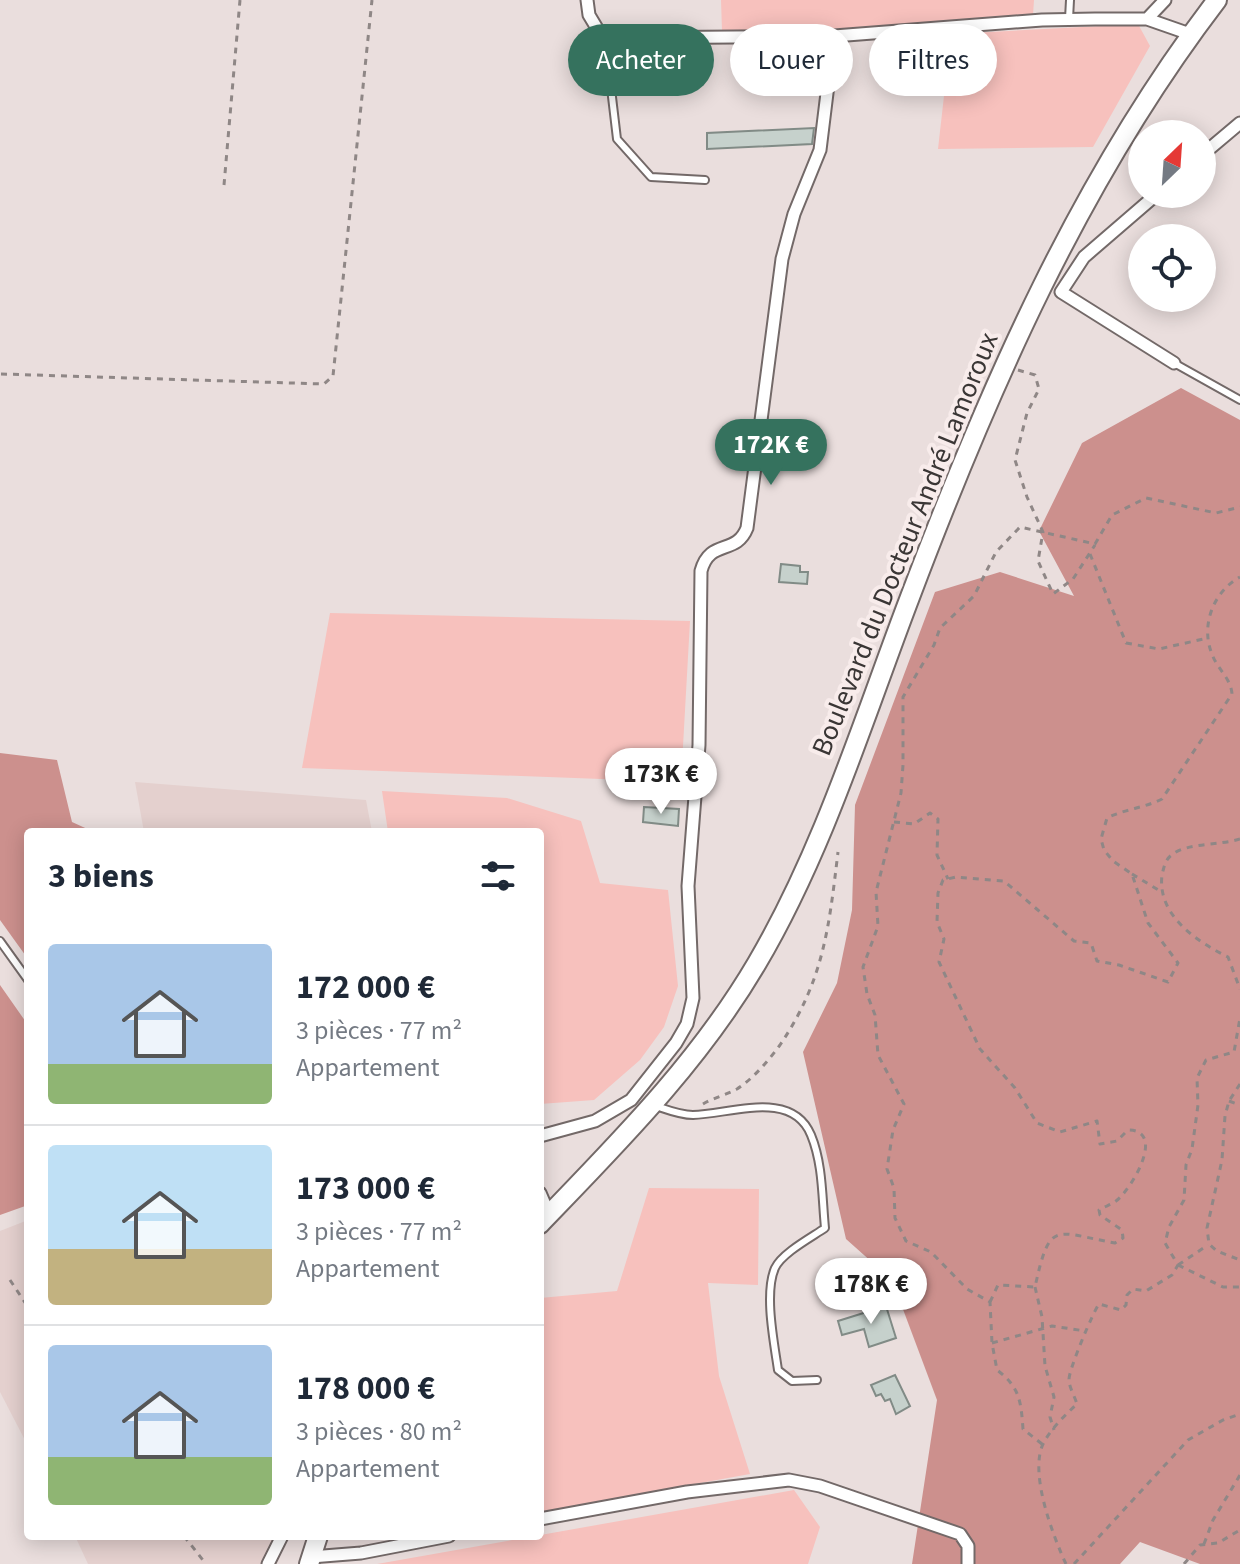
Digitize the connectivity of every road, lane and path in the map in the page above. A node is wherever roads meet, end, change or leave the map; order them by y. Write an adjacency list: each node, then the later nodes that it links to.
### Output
1 (240, 0): 17 (path)
2 (372, 0): 21 (path)
3 (587, 0): 9 (street)
4 (1070, 0): 7 (lane)
5 (1165, 0): 8 (street)
6 (1217, 0): 10 (main road, Boulevard du Docteur André Lamoroux)
7 (1069, 19): 8 (street); 11 (street)
8 (1147, 19): 10 (street)
9 (594, 24)
10 (1190, 34): 20 (main road, Boulevard du Docteur André Lamoroux)
11 (853, 35)
12 (612, 96): 16 (lane)
13 (827, 96): 44 (street)
14 (1240, 123): 15 (street)
15 (1216, 143)
16 (705, 180)
17 (224, 185)
18 (1141, 208): 19 (street)
19 (1174, 363): 22 (lane)
20 (1003, 365): 24 (path); 41 (main road, Boulevard du Docteur André Lamoroux)
21 (1, 374)
22 (1240, 400)
23 (1240, 507): 25 (path)
24 (1043, 532): 25 (path); 26 (path); 29 (path)
25 (1095, 544): 26 (path)
26 (1090, 553): 28 (path)
27 (1240, 577): 28 (path)
28 (1208, 638): 32 (path)
29 (894, 822): 33 (path); 53 (path)
30 (1240, 839): 34 (path)
31 (838, 852): 43 (path)
32 (1132, 874): 33 (path); 34 (path)
33 (948, 879): 50 (path)
34 (1160, 891): 37 (path)
35 (0, 941): 36 (lane)
36 (24, 974)
37 (1240, 989)
38 (1240, 1018): 48 (path)
39 (1240, 1084): 40 (path)
40 (1229, 1101): 42 (path); 46 (path)
41 (653, 1105): 43 (lane); 45 (main road, Boulevard du Docteur André Lamoroux)
42 (1240, 1105)
43 (681, 1115): 57 (lane)
44 (544, 1135)
45 (545, 1219)
46 (1209, 1244): 47 (path); 48 (path)
47 (1240, 1260)
48 (1178, 1265): 51 (path); 55 (path)
49 (10, 1280): 52 (path)
50 (1035, 1287): 53 (path); 54 (path)
51 (1240, 1287)
52 (24, 1301)
53 (990, 1302): 56 (path)
54 (1041, 1328): 55 (path); 56 (path); 59 (path)
55 (1086, 1331): 59 (path)
56 (992, 1343): 60 (path)
57 (817, 1380)
58 (1240, 1414): 74 (path)
59 (1054, 1430): 60 (path)
60 (1042, 1444): 73 (path)
61 (1240, 1475): 68 (path)
62 (544, 1518): 72 (street)
63 (1240, 1530): 68 (path)
64 (187, 1540): 70 (path)
65 (280, 1540): 71 (street)
66 (317, 1540): 69 (main road)
67 (428, 1540): 69 (street)
68 (1204, 1544): 75 (path)
69 (310, 1561)
70 (206, 1564)
71 (268, 1564)
72 (968, 1564)
73 (1066, 1564)
74 (1074, 1564)
75 (1184, 1564)

